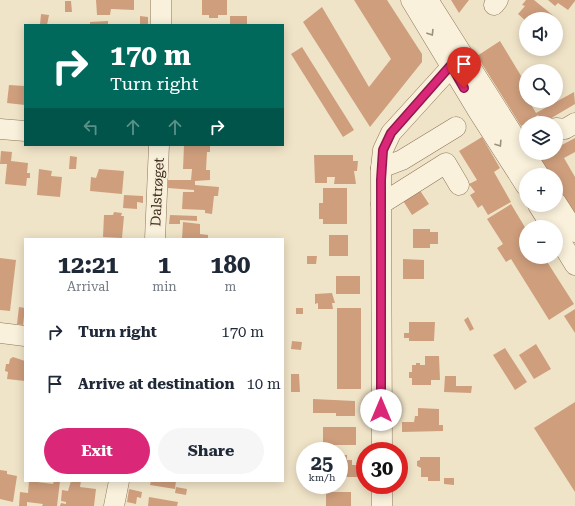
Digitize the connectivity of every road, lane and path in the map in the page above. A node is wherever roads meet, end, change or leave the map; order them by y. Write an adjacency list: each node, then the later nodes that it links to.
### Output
1 (161, 0): 4 (street)
2 (411, 0): 5 (street, one-way to 5)
3 (428, 0): 5 (street)
4 (161, 24)
5 (457, 60): 11 (street); 13 (street); 14 (street, one-way to 14)
6 (575, 124): 9 (street)
7 (456, 127): 13 (street)
8 (0, 129): 10 (street)
9 (563, 129)
10 (24, 131)
11 (519, 137)
12 (159, 146): 19 (street, Dalstrøget)
13 (381, 168): 16 (street)
14 (519, 175)
15 (459, 184): 16 (street)
16 (381, 204): 24 (street)
17 (562, 212): 18 (street)
18 (575, 232)
19 (155, 238)
20 (563, 243): 21 (street)
21 (572, 254)
22 (0, 333): 23 (street)
23 (24, 336)
24 (382, 442)
25 (119, 482): 27 (street)
26 (382, 494): 28 (street)
27 (114, 506)
28 (382, 506)

